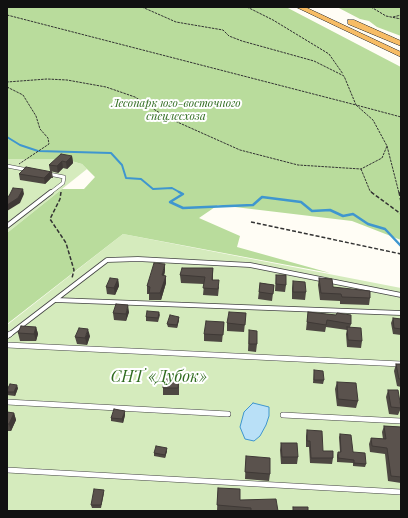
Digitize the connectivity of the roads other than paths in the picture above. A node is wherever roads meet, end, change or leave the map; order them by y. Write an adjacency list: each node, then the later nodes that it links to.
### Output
1 (299, 7): 4 (highway)
2 (325, 10): 3 (highway)
3 (401, 44)
4 (401, 55)
5 (7, 166): 6 (lane)
6 (30, 170)
7 (44, 173): 8 (lane)
8 (7, 226)
9 (401, 296): 10 (lane)
10 (55, 300): 11 (lane); 12 (lane)
11 (401, 313)
12 (7, 336)
13 (7, 345): 14 (lane)
14 (401, 364)
15 (7, 402): 16 (lane)
16 (228, 414)
17 (283, 415): 18 (lane)
18 (401, 421)
19 (7, 470): 20 (lane)
20 (401, 492)

